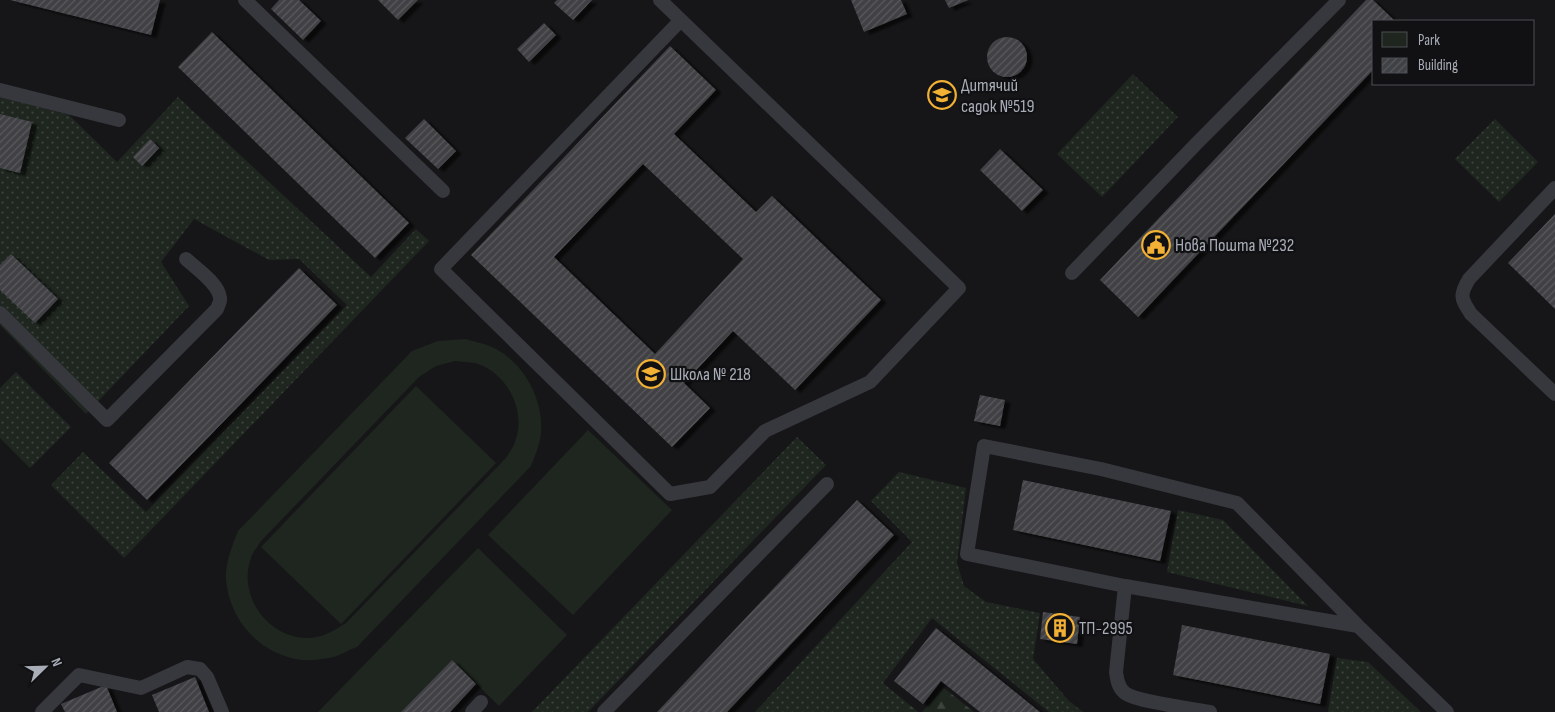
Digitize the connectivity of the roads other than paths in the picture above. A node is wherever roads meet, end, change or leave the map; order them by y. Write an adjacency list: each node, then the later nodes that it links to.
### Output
1 (245, 0): 8 (lane)
2 (660, 0): 4 (lane)
3 (1339, 0): 10 (lane)
4 (680, 20): 4 (lane)
5 (0, 90): 6 (lane)
6 (119, 120)
7 (1555, 188): 12 (lane)
8 (443, 191)
9 (186, 260): 11 (lane)
10 (1072, 273)
11 (0, 314)
12 (1555, 394)
13 (828, 484): 18 (lane)
14 (1126, 586): 15 (lane); 15 (lane); 19 (lane)
15 (1358, 626): 20 (lane)
16 (42, 712): 17 (lane)
17 (222, 712)
18 (604, 712)
19 (1210, 712)
20 (1447, 712)

